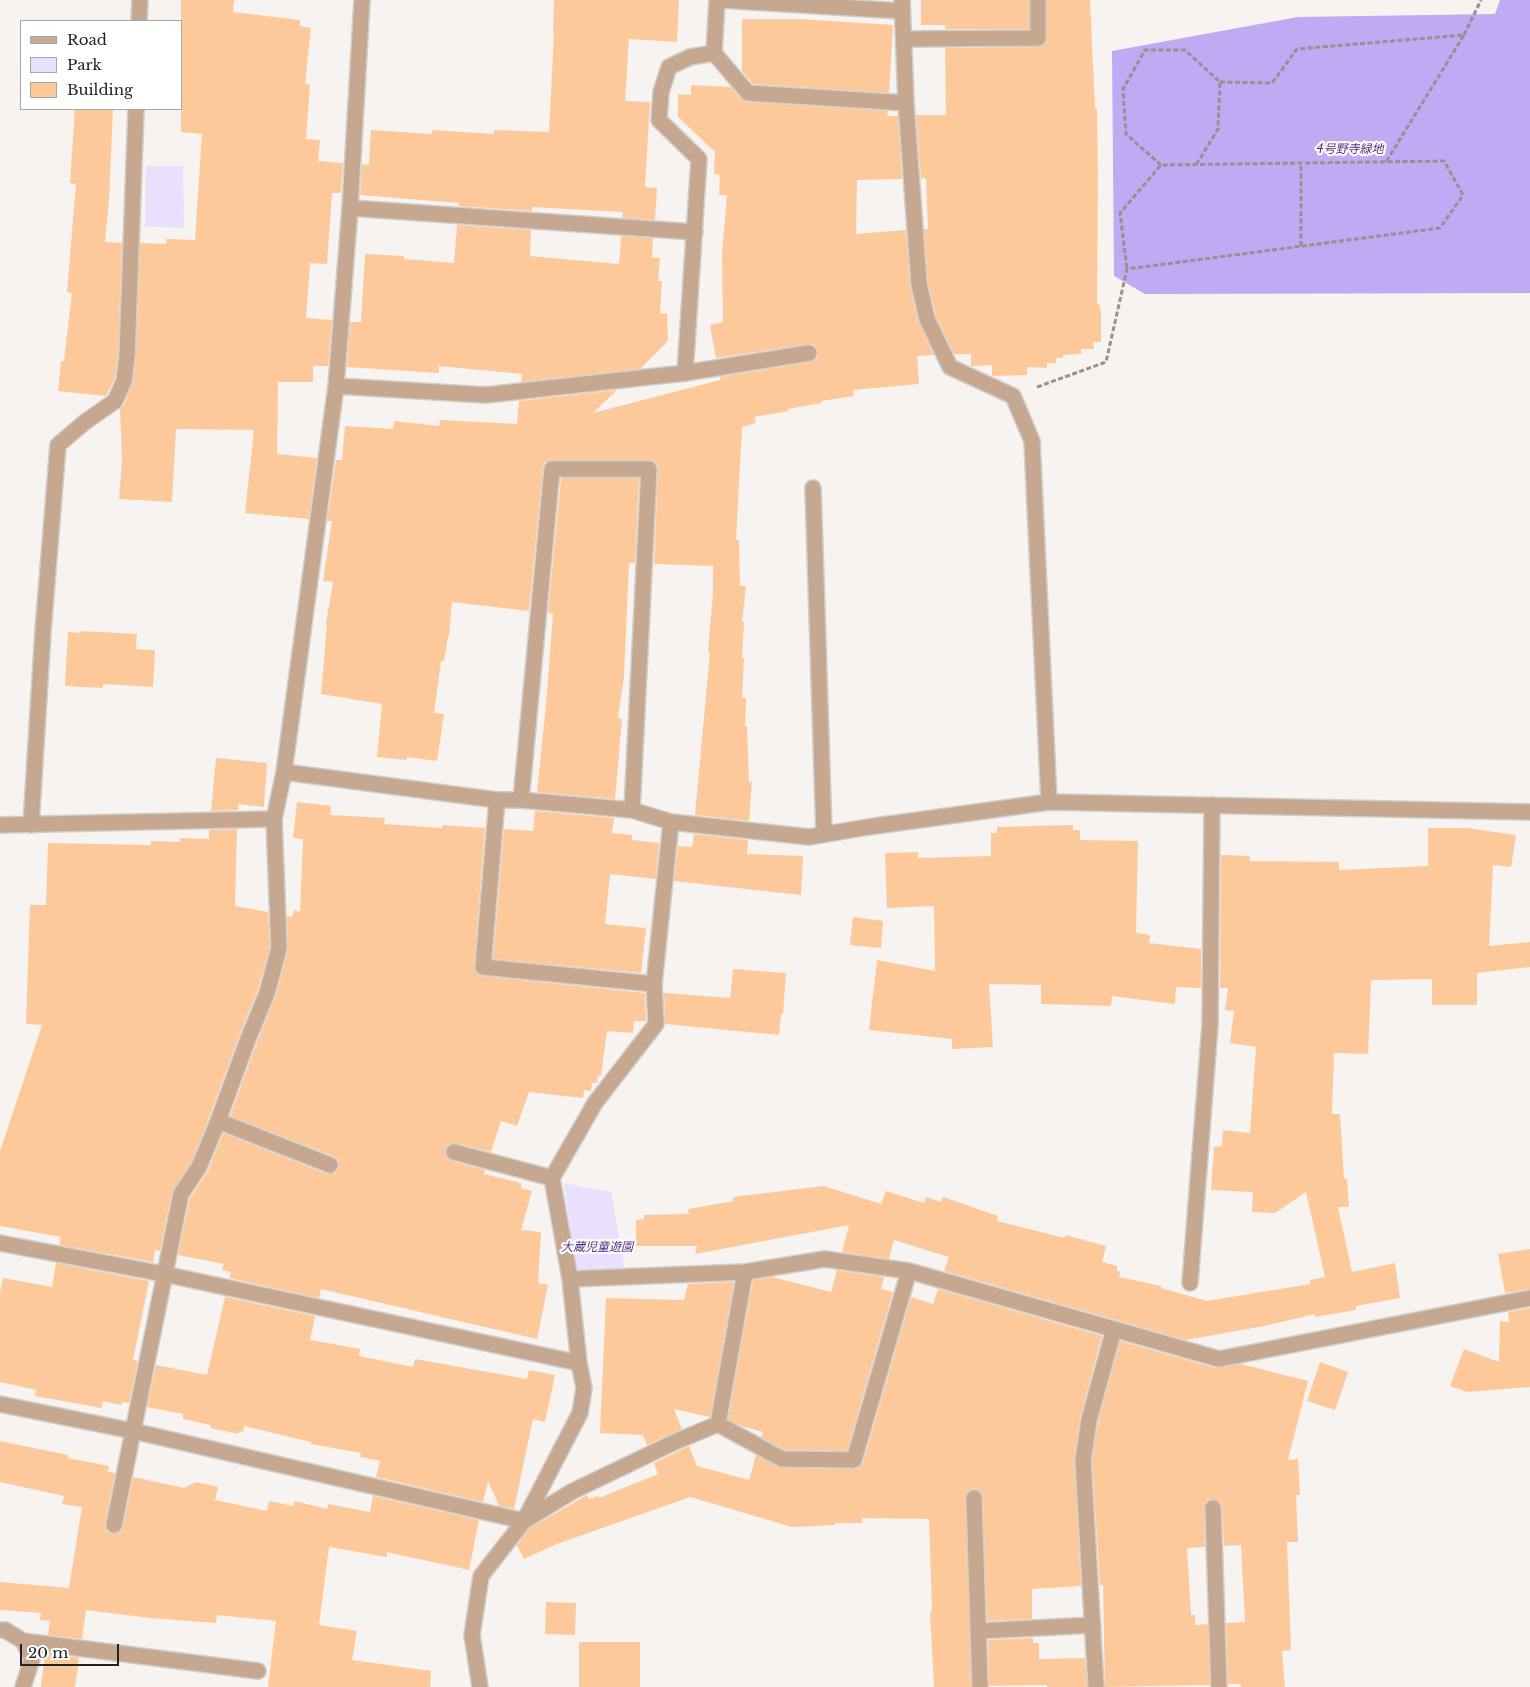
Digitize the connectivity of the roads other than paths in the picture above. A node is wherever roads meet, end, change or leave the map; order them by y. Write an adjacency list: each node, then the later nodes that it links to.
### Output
1 (140, 0): 6 (street)
2 (362, 0): 11 (street)
3 (719, 0): 5 (street); 8 (street)
4 (1038, 0): 7 (street)
5 (902, 6): 7 (street)
6 (139, 20)
7 (904, 39): 9 (street)
8 (714, 53): 9 (street); 12 (street)
9 (906, 103): 20 (street)
10 (136, 110): 26 (street)
11 (350, 208): 12 (street); 15 (street)
12 (695, 232): 14 (street)
13 (809, 353): 14 (street)
14 (686, 373): 15 (street)
15 (336, 386): 17 (street)
16 (813, 488): 28 (street)
17 (284, 772): 18 (street); 24 (street)
18 (497, 800): 19 (street); 29 (street)
19 (520, 800): 22 (street); 22 (street)
20 (1049, 802): 21 (street); 28 (street)
21 (1212, 805): 23 (street); 39 (street)
22 (632, 810): 25 (street)
23 (1530, 812)
24 (274, 819): 26 (street); 30 (street)
25 (671, 822): 28 (street); 29 (street)
26 (31, 824): 27 (street)
27 (0, 825)
28 (824, 834)
29 (654, 984): 33 (street)
30 (218, 1121): 32 (street); 37 (street)
31 (454, 1152): 33 (street)
32 (330, 1165)
33 (552, 1178): 38 (street)
34 (0, 1243): 37 (street)
35 (909, 1271): 36 (street); 41 (street); 44 (street)
36 (745, 1272): 38 (street); 44 (street)
37 (164, 1274): 42 (street); 45 (street)
38 (570, 1279): 42 (street)
39 (1190, 1283)
40 (1530, 1298): 41 (street)
41 (1114, 1329): 50 (street)
42 (579, 1363): 48 (street)
43 (0, 1404): 45 (street)
44 (718, 1424): 48 (street)
45 (133, 1431): 48 (street); 49 (street)
46 (974, 1498): 52 (street)
47 (1213, 1508): 59 (street)
48 (524, 1521): 56 (street)
49 (114, 1525)
50 (1093, 1625): 52 (street); 58 (street)
51 (0, 1630): 53 (street)
52 (978, 1631): 57 (street)
53 (23, 1641): 54 (street); 55 (street)
54 (258, 1671)
55 (23, 1687)
56 (480, 1687)
57 (980, 1687)
58 (1096, 1687)
59 (1219, 1687)

